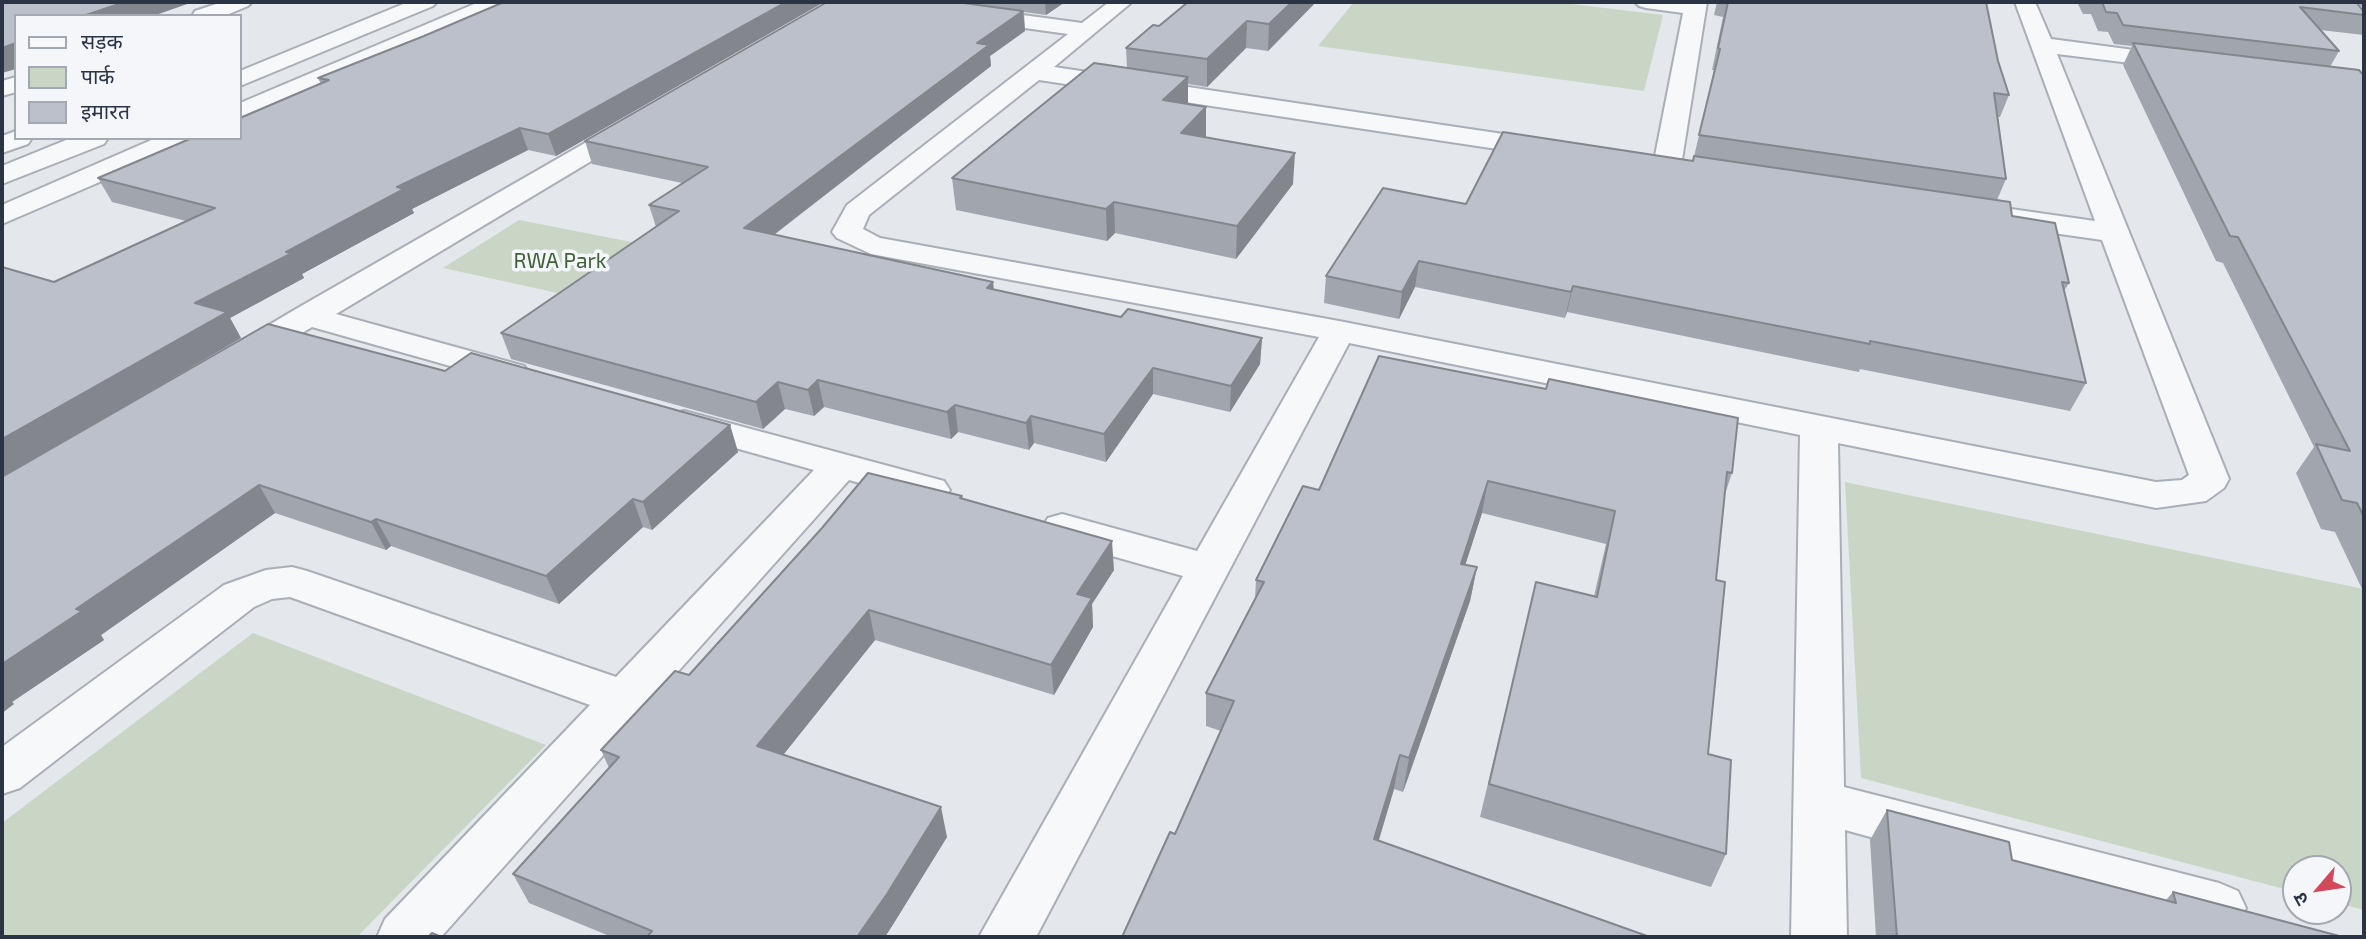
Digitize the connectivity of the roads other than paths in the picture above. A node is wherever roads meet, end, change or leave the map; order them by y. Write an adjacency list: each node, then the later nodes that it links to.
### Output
1 (241, 2): 9 (street)
2 (426, 2): 14 (street)
3 (496, 2): 15 (street)
4 (880, 2): 10 (street)
5 (1122, 2): 10 (street)
6 (1646, 2): 8 (street)
7 (2025, 2): 11 (street)
8 (1696, 5): 21 (street)
9 (208, 14)
10 (1087, 30): 13 (street)
11 (2042, 45): 12 (street); 26 (street)
12 (2203, 65)
13 (1036, 72): 19 (street); 28 (street)
14 (242, 78)
15 (242, 111)
16 (654, 114): 27 (street)
17 (89, 140): 23 (street)
18 (174, 140): 25 (street)
19 (1571, 152)
20 (1639, 162): 21 (street)
21 (1667, 166): 22 (street)
22 (1694, 170)
23 (2, 176)
24 (1979, 213): 26 (street)
25 (2, 215)
26 (2115, 233): 32 (street)
27 (309, 316): 29 (street); 30 (street)
28 (1339, 331): 32 (street); 36 (street)
29 (214, 372)
30 (548, 383)
31 (655, 413): 33 (street)
32 (1819, 427): 39 (street)
33 (841, 466): 34 (street); 37 (street)
34 (959, 499)
35 (1024, 517): 36 (street)
36 (1208, 569): 42 (street)
37 (625, 699): 38 (street); 41 (street)
38 (2, 774)
39 (1819, 802): 40 (street); 43 (street)
40 (2262, 919)
41 (405, 937)
42 (1007, 937)
43 (1819, 937)

